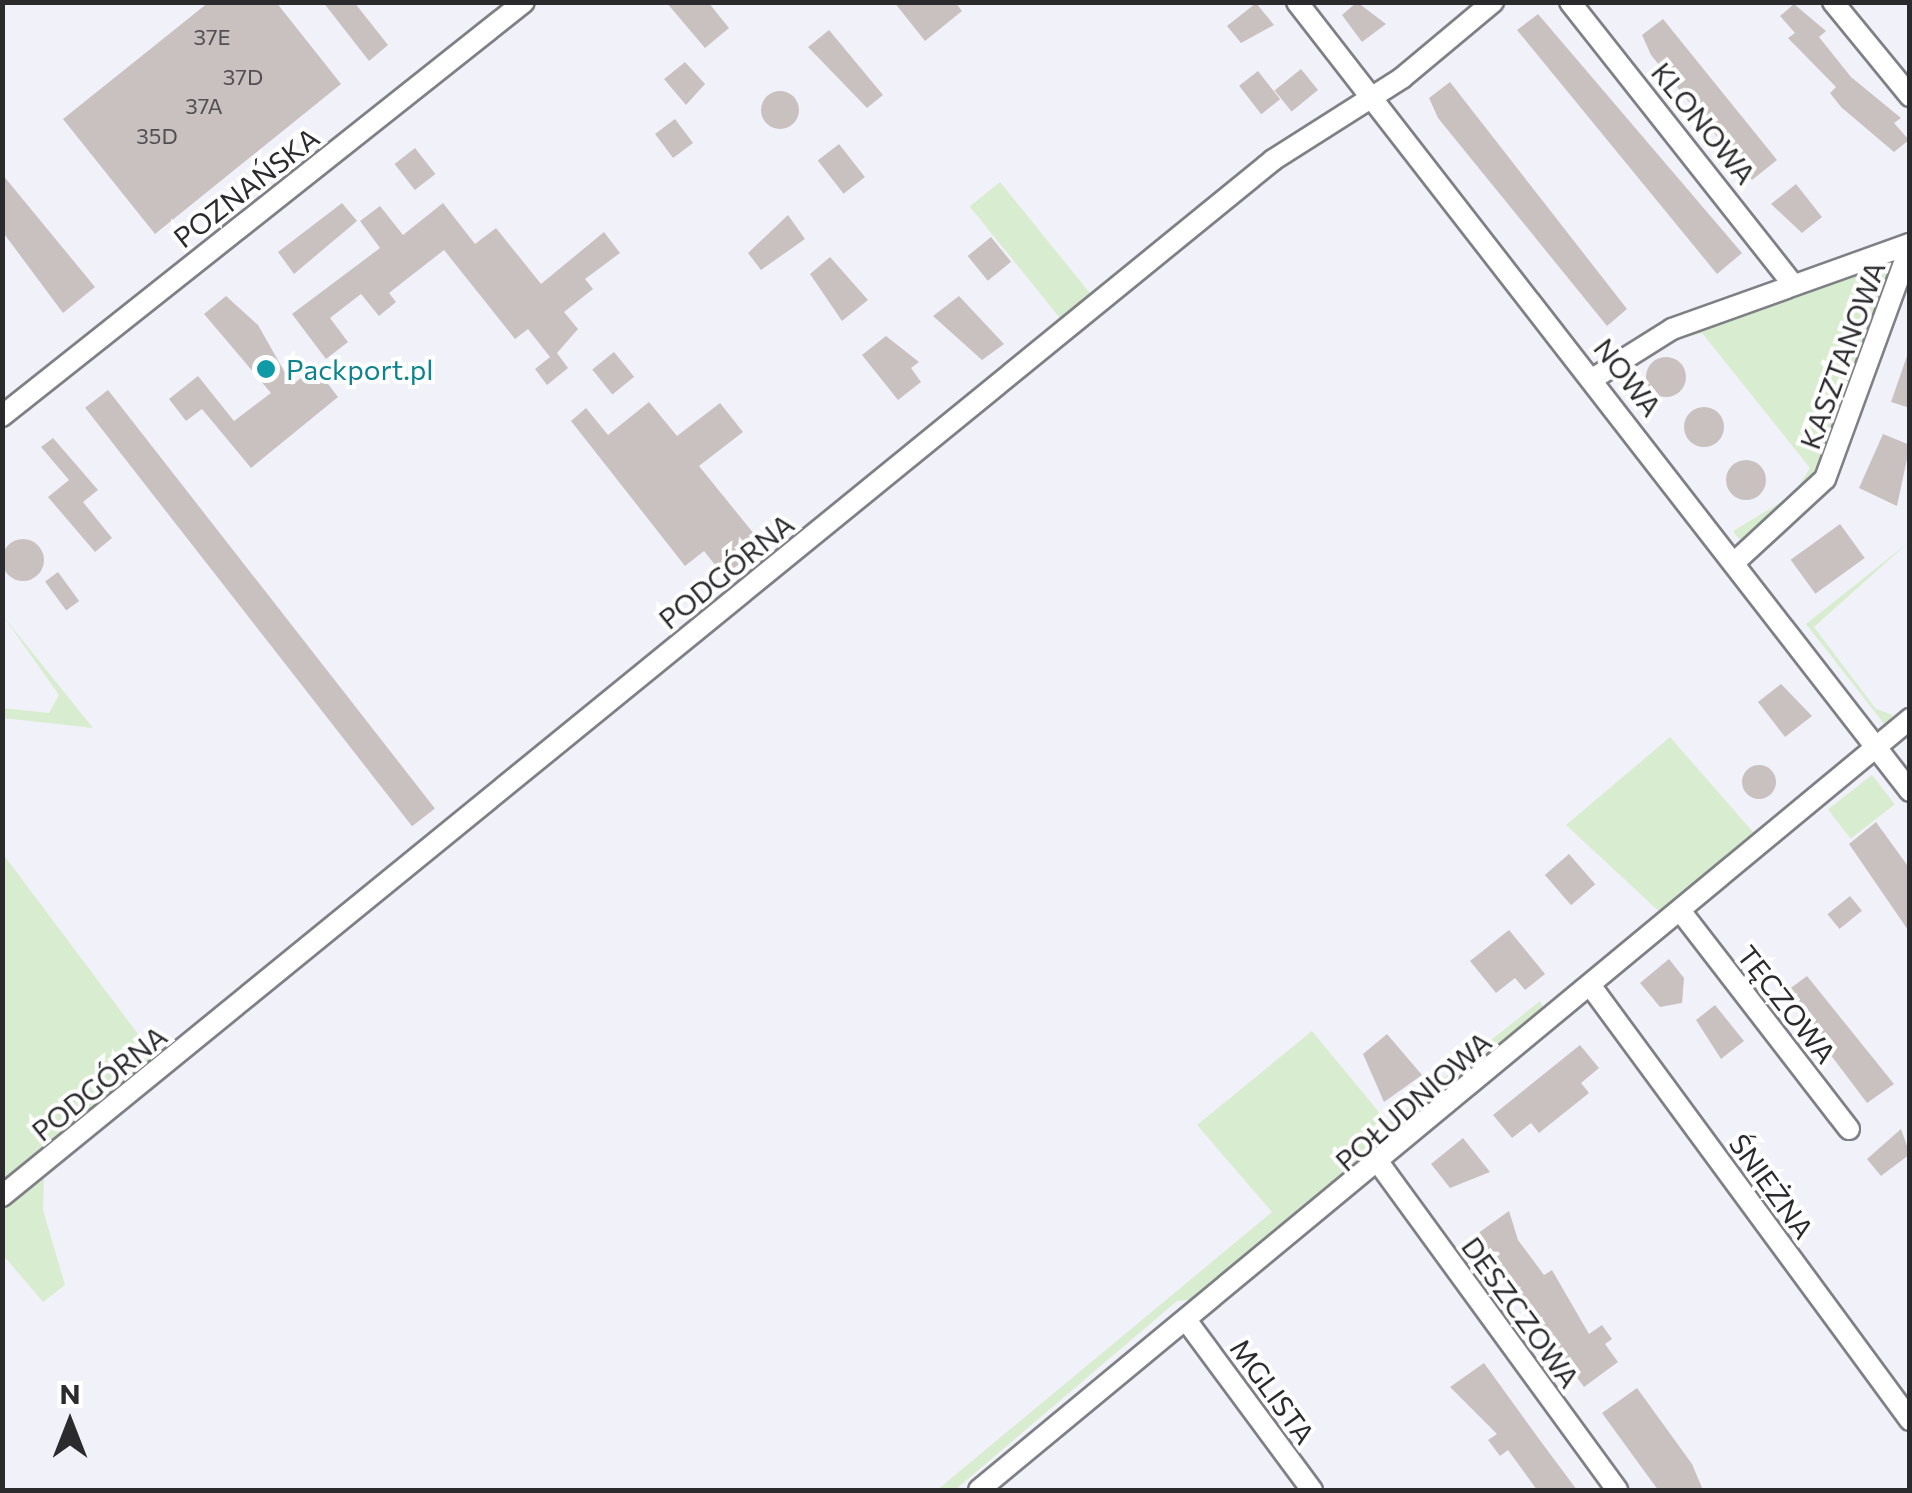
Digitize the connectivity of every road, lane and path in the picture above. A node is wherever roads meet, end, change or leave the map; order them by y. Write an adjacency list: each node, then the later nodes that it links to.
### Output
1 (524, 2): 11 (street, POZNAŃSKA)
2 (1297, 2): 6 (street, NOWA)
3 (1494, 2): 6 (street, PODGÓRNA)
4 (1570, 2): 9 (street, KLONOWA)
5 (1833, 2): 7 (street)
6 (1374, 96): 10 (street, NOWA); 20 (street, PODGÓRNA)
7 (1910, 96)
8 (1910, 246): 9 (street); 12 (street, KASZTANOWA)
9 (1790, 281): 10 (street)
10 (1594, 378): 12 (street, NOWA)
11 (2, 416)
12 (1736, 561): 14 (street, NOWA)
13 (1910, 719): 14 (street, POŁUDNIOWA)
14 (1877, 747): 15 (street, NOWA); 16 (street, POŁUDNIOWA)
15 (1910, 790)
16 (1682, 913): 17 (street, POŁUDNIOWA); 18 (street, TĘCZOWA)
17 (1590, 985): 19 (street, POŁUDNIOWA); 22 (street, ŚNIEŻNA)
18 (1849, 1129)
19 (1380, 1166): 21 (street, POŁUDNIOWA); 25 (street, DESZCZOWA)
20 (2, 1196)
21 (1189, 1324): 23 (street, POŁUDNIOWA); 24 (street, MGLISTA)
22 (1910, 1420)
23 (979, 1490)
24 (1312, 1490)
25 (1616, 1490)

